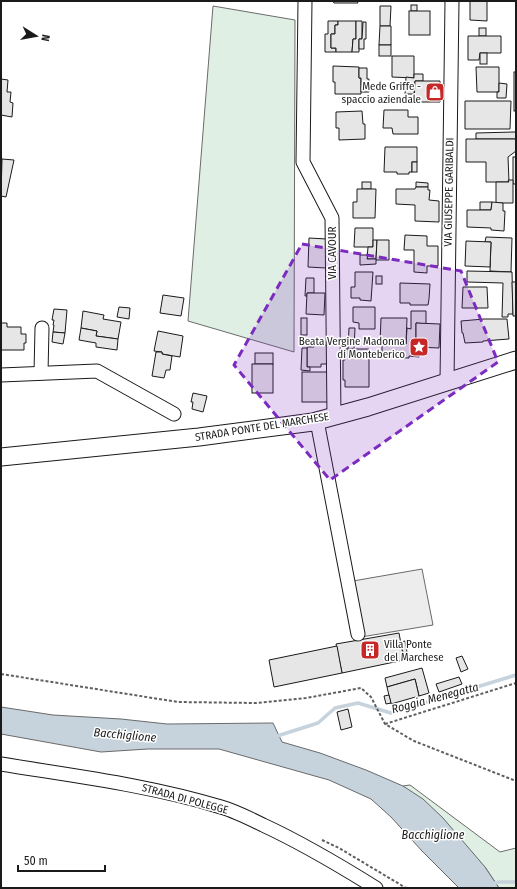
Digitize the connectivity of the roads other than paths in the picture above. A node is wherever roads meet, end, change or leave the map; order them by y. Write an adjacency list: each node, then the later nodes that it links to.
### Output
1 (305, 1): 9 (street, VIA CAVOUR)
2 (452, 1): 7 (street, VIA GIUSEPPE GARIBALDI)
3 (42, 328): 5 (street)
4 (516, 360): 7 (main road, STRADA PONTE DEL MARCHESE)
5 (41, 373): 6 (street); 8 (street)
6 (1, 375)
7 (447, 382): 9 (main road, STRADA PONTE DEL MARCHESE)
8 (174, 414)
9 (334, 417): 10 (main road, STRADA PONTE DEL MARCHESE)
10 (317, 421): 11 (main road, STRADA PONTE DEL MARCHESE); 12 (street)
11 (1, 457)
12 (358, 634)
13 (1, 764): 14 (street, STRADA DI POLEGGE)
14 (376, 888)

